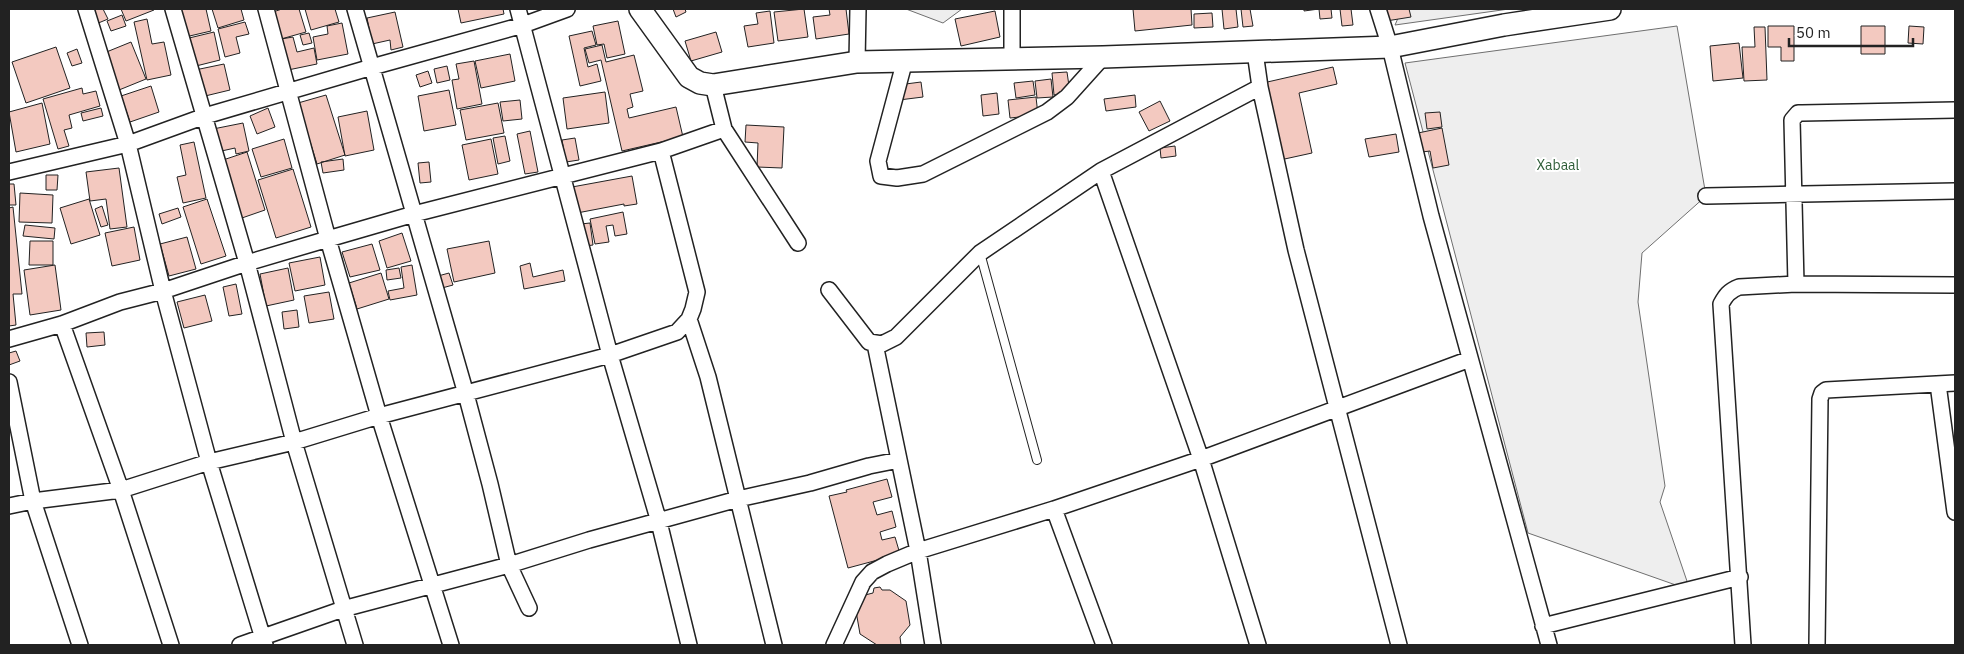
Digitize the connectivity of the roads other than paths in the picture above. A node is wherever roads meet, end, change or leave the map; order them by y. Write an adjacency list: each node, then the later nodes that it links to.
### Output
1 (86, 9): 26 (street)
2 (173, 9): 24 (street)
3 (266, 9): 22 (street)
4 (355, 9): 19 (street)
5 (518, 9): 12 (street)
6 (567, 9): 12 (street)
7 (640, 9): 20 (street)
8 (858, 9): 18 (street)
9 (1012, 9): 16 (street)
10 (1378, 9): 13 (street)
11 (1610, 9): 13 (street)
12 (523, 25): 19 (street); 30 (street)
13 (1390, 47): 14 (street); 48 (street)
14 (1255, 52): 15 (street); 21 (street)
15 (1103, 57): 16 (street); 17 (street)
16 (1012, 58): 17 (street)
17 (905, 60): 18 (street)
18 (857, 62): 20 (street)
19 (372, 67): 22 (street); 34 (street)
20 (712, 85): 25 (street)
21 (1260, 87): 28 (street); 53 (street)
22 (289, 91): 24 (street); 35 (street)
23 (1955, 110): 32 (street)
24 (206, 116): 26 (street); 38 (street)
25 (724, 128): 27 (street); 36 (street)
26 (128, 144): 29 (street); 42 (street)
27 (662, 151): 30 (street); 43 (street)
28 (1101, 171): 37 (street); 56 (street)
29 (9, 172)
30 (563, 176): 34 (street); 47 (street)
31 (1955, 191): 32 (street)
32 (1794, 194): 33 (street); 39 (street)
33 (1706, 196)
34 (414, 214): 35 (street); 52 (street)
35 (328, 239): 38 (street); 54 (street)
36 (798, 243)
37 (980, 253): 46 (street); 58 (lane)
38 (247, 263): 42 (street); 55 (street)
39 (1796, 284): 40 (street); 69 (street)
40 (1955, 285)
41 (829, 290): 46 (street)
42 (163, 291): 44 (street); 59 (street)
43 (689, 319): 47 (street); 61 (street)
44 (62, 324): 45 (street); 60 (street)
45 (9, 339)
46 (875, 344): 57 (street)
47 (610, 355): 52 (street); 66 (street)
48 (1470, 359): 53 (street); 73 (street)
49 (9, 382): 62 (street)
50 (1955, 383): 51 (street)
51 (1938, 384): 65 (street); 89 (street)
52 (466, 394): 54 (street); 68 (street)
53 (1337, 408): 56 (street); 86 (street)
54 (378, 416): 55 (street); 70 (street)
55 (294, 442): 59 (street); 71 (street)
56 (1201, 459): 64 (street); 85 (street)
57 (899, 460): 61 (street); 67 (street)
58 (1038, 460)
59 (209, 462): 60 (street); 74 (street)
60 (121, 490): 62 (street); 76 (street)
61 (738, 499): 66 (street); 81 (street)
62 (33, 500): 63 (street); 75 (street)
63 (9, 506)
64 (1054, 509): 67 (street); 84 (street)
65 (1955, 512)
66 (659, 522): 68 (street); 80 (street)
67 (918, 551): 82 (street); 83 (street)
68 (509, 565): 70 (street); 72 (street)
69 (1740, 577): 73 (street); 88 (street)
70 (433, 584): 71 (street); 79 (street)
71 (344, 608): 74 (street); 78 (street)
72 (529, 608)
73 (1543, 626): 87 (street)
74 (264, 642): 77 (street)
75 (80, 645)
76 (171, 645)
77 (240, 645)
78 (356, 645)
79 (452, 645)
80 (689, 645)
81 (774, 645)
82 (834, 645)
83 (933, 645)
84 (1104, 645)
85 (1258, 645)
86 (1399, 645)
87 (1549, 645)
88 (1743, 645)
89 (1818, 645)

